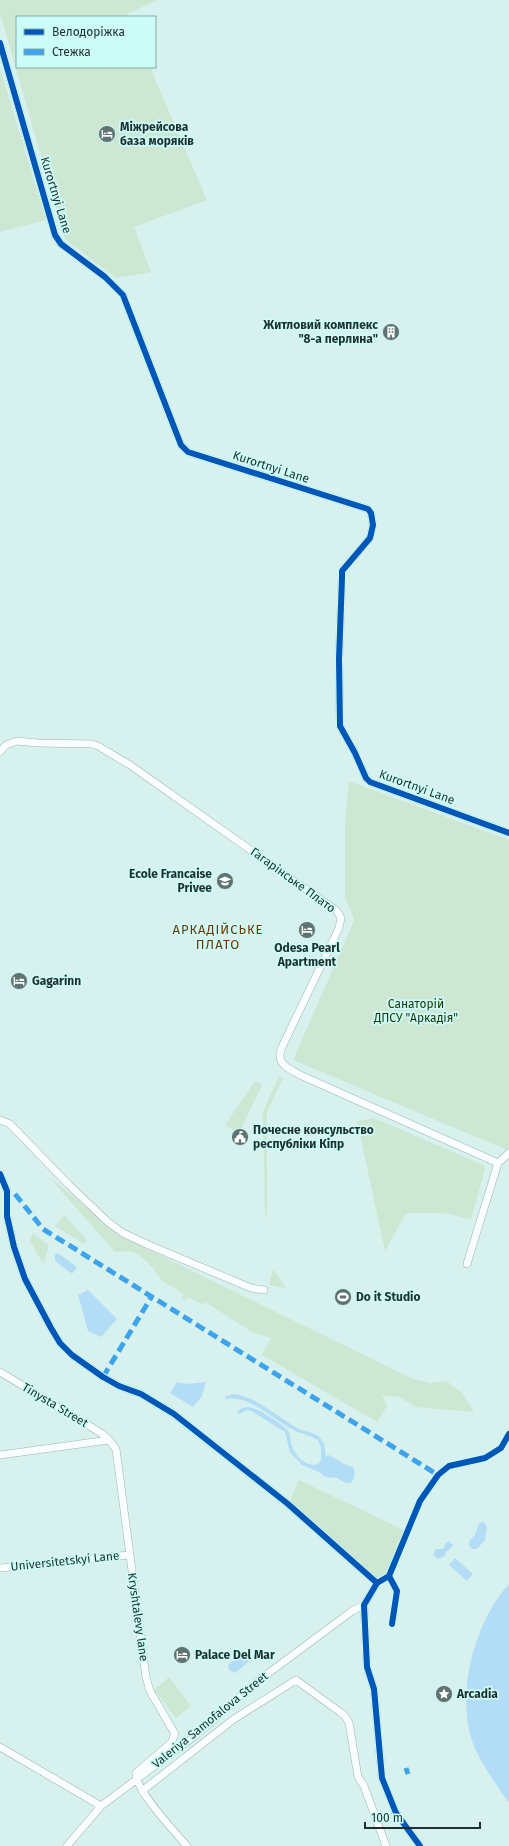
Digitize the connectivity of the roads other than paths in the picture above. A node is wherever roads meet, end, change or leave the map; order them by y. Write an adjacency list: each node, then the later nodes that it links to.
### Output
1 (0, 43): 3 (street, Kurortnyi Lane)
2 (0, 752): 6 (street, Гагарінське Плато)
3 (509, 833)
4 (0, 1120): 9 (street)
5 (509, 1152): 6 (street)
6 (498, 1163): 8 (street)
7 (0, 1174): 15 (street)
8 (467, 1264)
9 (264, 1290)
10 (0, 1372): 11 (street, Tinysta Street)
11 (109, 1440): 12 (street); 13 (street, Kryshtalevy lane)
12 (0, 1455)
13 (129, 1555): 14 (street, Universitetskyi Lane); 17 (street, Kryshtalevy lane)
14 (0, 1568)
15 (364, 1606): 17 (street, Valeriya Samofalova Street); 23 (street)
16 (0, 1747): 19 (street)
17 (136, 1776): 18 (street); 19 (street, Valeriya Samofalova Street)
18 (142, 1791): 21 (street); 22 (street)
19 (102, 1806): 20 (street, Valeriya Samofalova Street)
20 (67, 1846)
21 (187, 1846)
22 (386, 1846)
23 (420, 1846)

